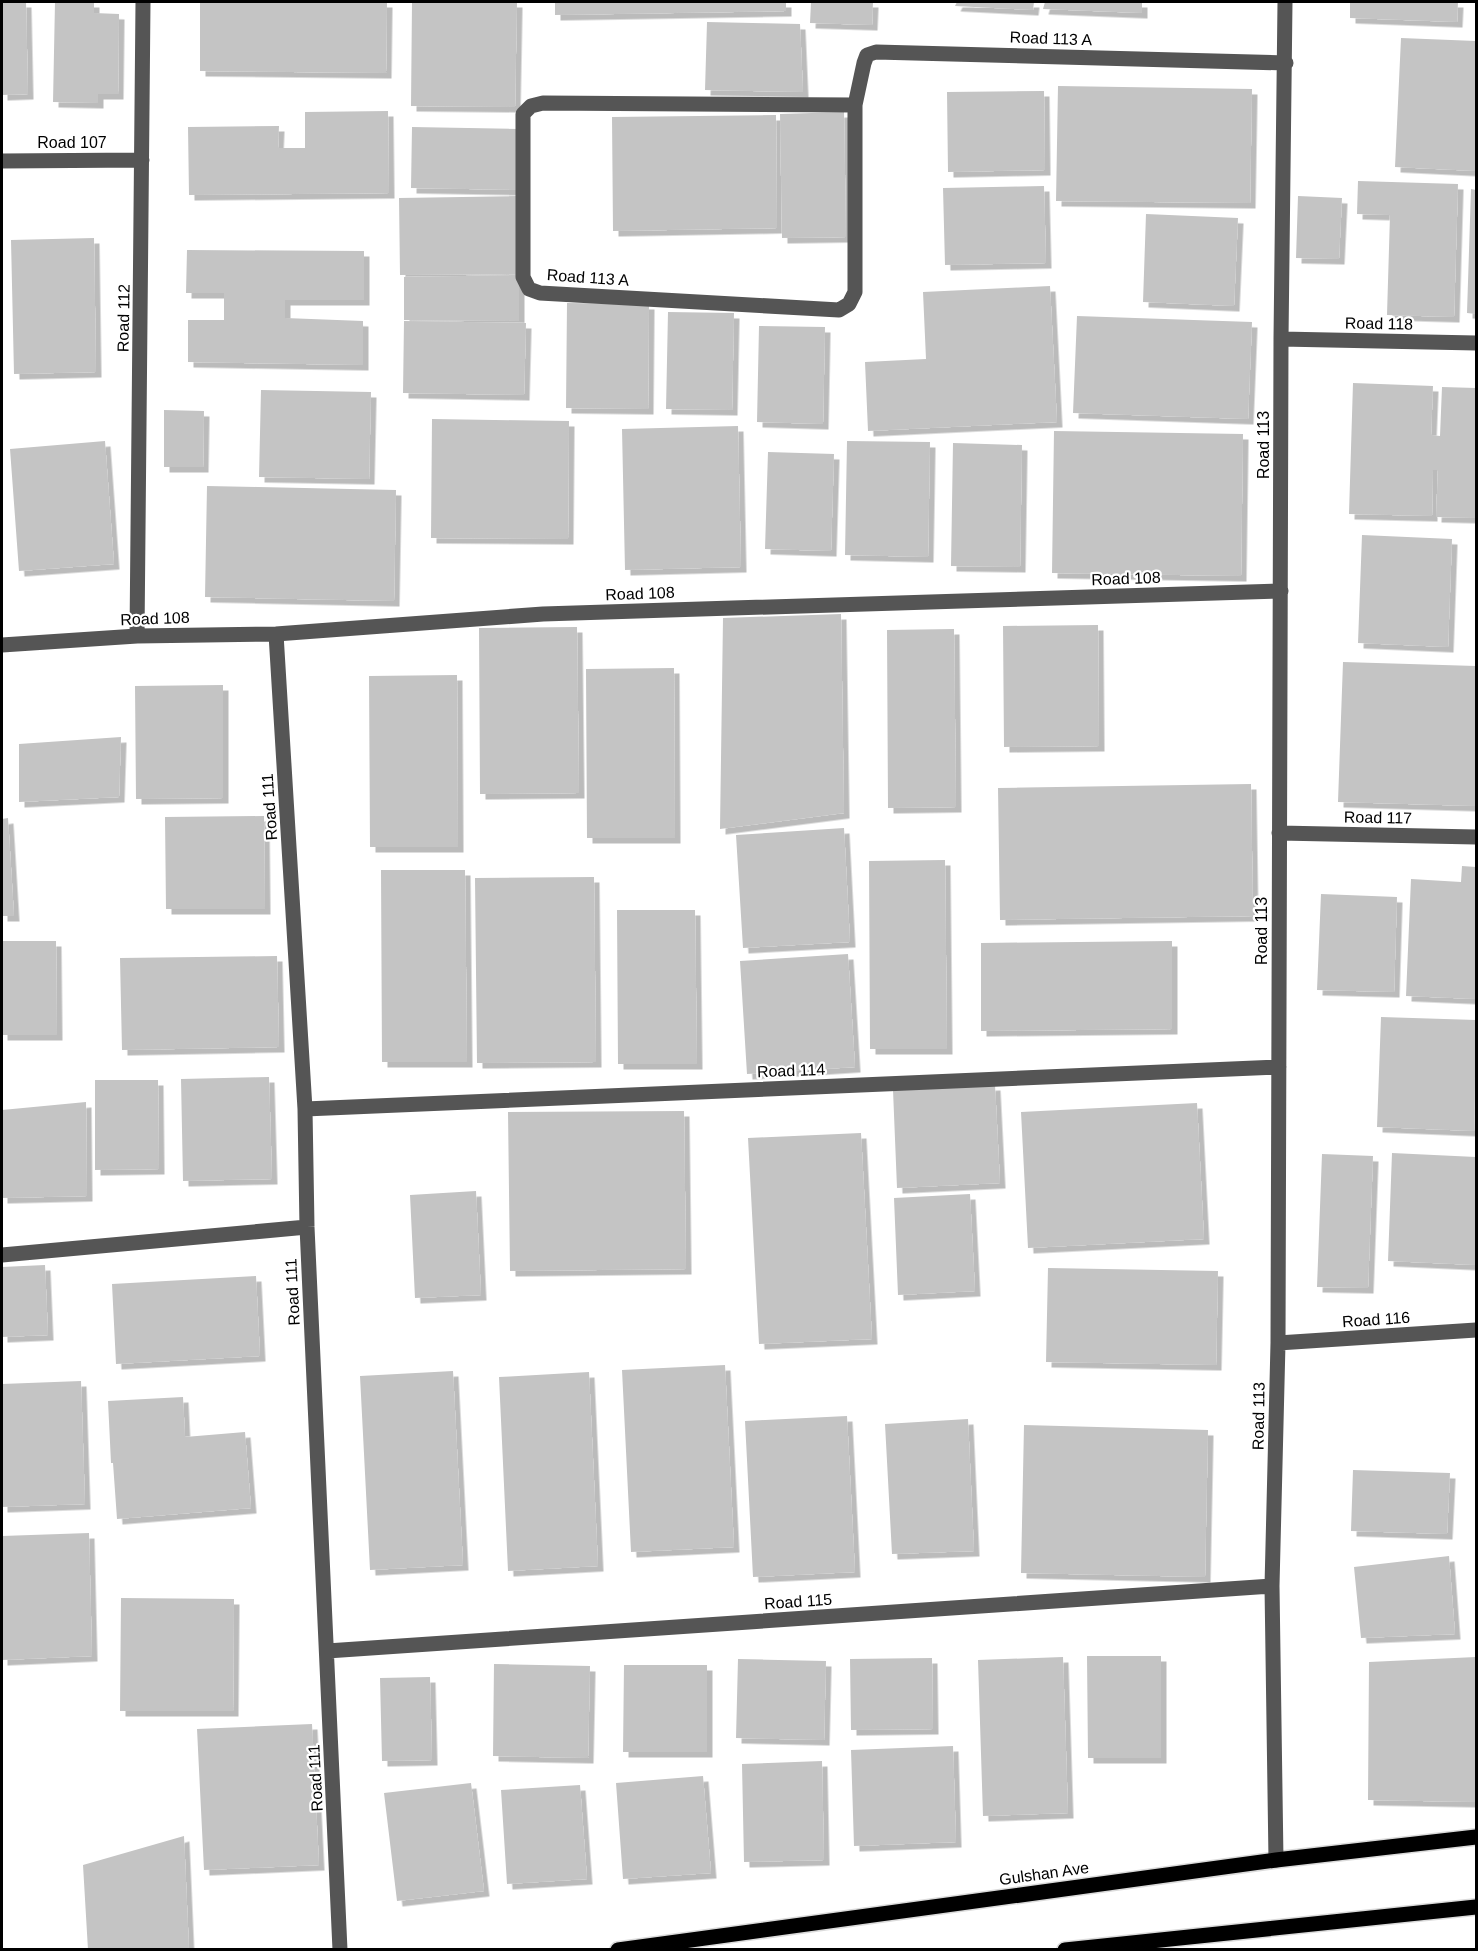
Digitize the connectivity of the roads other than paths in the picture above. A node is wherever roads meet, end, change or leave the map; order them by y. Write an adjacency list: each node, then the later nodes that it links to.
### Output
1 (143, 2): 5 (street, Road 112)
2 (1285, 2): 3 (street, Road 113)
3 (1286, 63): 4 (street, Road 113 A); 7 (street, Road 113)
4 (855, 105): 4 (street, Road 113 A)
5 (142, 160): 6 (street, Road 107); 11 (street, Road 112)
6 (2, 161)
7 (1281, 339): 8 (street, Road 118); 9 (street, Road 113)
8 (1476, 344)
9 (1281, 591): 10 (street, Road 108); 13 (street, Road 113)
10 (276, 634): 11 (street, Road 108); 16 (street, Road 111)
11 (137, 636): 12 (street, Road 108)
12 (2, 645)
13 (1280, 833): 14 (street, Road 117); 15 (street, Road 113)
14 (1476, 837)
15 (1279, 1067): 16 (street, Road 114); 20 (street, Road 113)
16 (305, 1109): 17 (street, Road 111)
17 (308, 1227): 18 (street); 22 (street, Road 111)
18 (2, 1255)
19 (1476, 1330): 20 (street, Road 116)
20 (1278, 1343): 21 (street, Road 113)
21 (1272, 1586): 22 (street, Road 115); 24 (street, Road 113)
22 (327, 1651): 27 (street, Road 111)
23 (1476, 1837): 24 (main road, Gulshan Ave)
24 (1276, 1860): 28 (main road, Gulshan Ave)
25 (1476, 1907): 26 (main road)
26 (1172, 1943): 29 (main road)
27 (340, 1950)
28 (618, 1950)
29 (1065, 1950)

